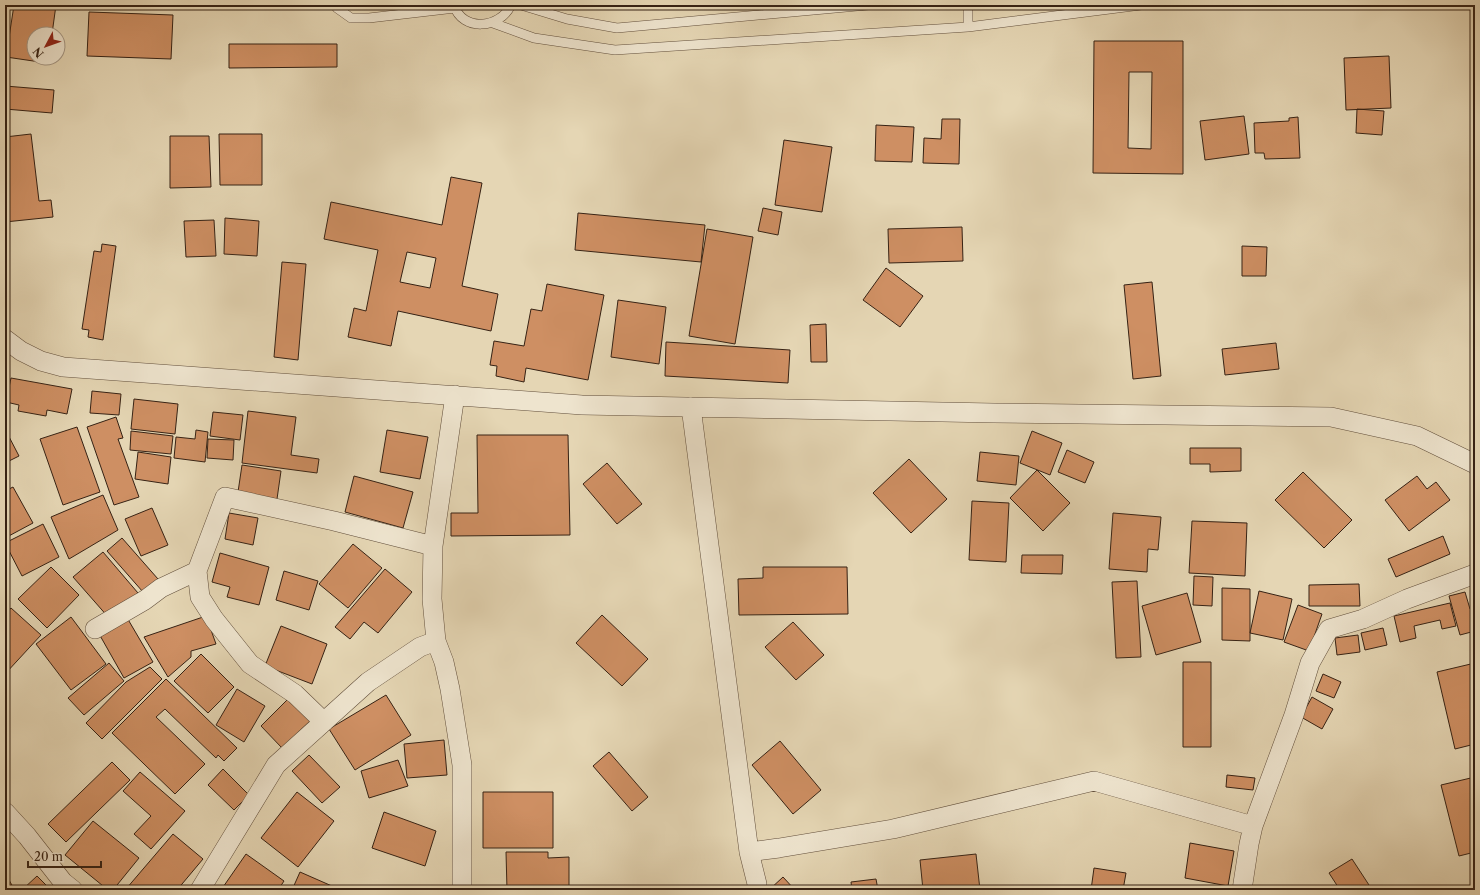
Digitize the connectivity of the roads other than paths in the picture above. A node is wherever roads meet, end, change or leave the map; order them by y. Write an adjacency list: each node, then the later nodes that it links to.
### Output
1 (336, 5): 7 (lane)
2 (511, 5): 8 (lane)
3 (521, 5): 4 (lane)
4 (868, 5)
5 (968, 5): 9 (lane)
6 (1141, 5): 9 (lane)
7 (455, 7): 8 (lane)
8 (493, 23): 9 (lane)
9 (968, 27)
10 (5, 339): 11 (street)
11 (455, 396): 12 (street); 14 (street)
12 (692, 407): 13 (street); 22 (street)
13 (1475, 464)
14 (433, 546): 15 (street); 18 (street)
15 (197, 571): 17 (street); 19 (street)
16 (1475, 574): 21 (street)
17 (95, 629)
18 (436, 641): 19 (street); 26 (street)
19 (324, 722): 25 (street)
20 (5, 812): 24 (street)
21 (1253, 826): 22 (street); 27 (street)
22 (749, 852): 23 (street)
23 (757, 884)
24 (73, 890)
25 (200, 890)
26 (462, 890)
27 (1242, 890)

